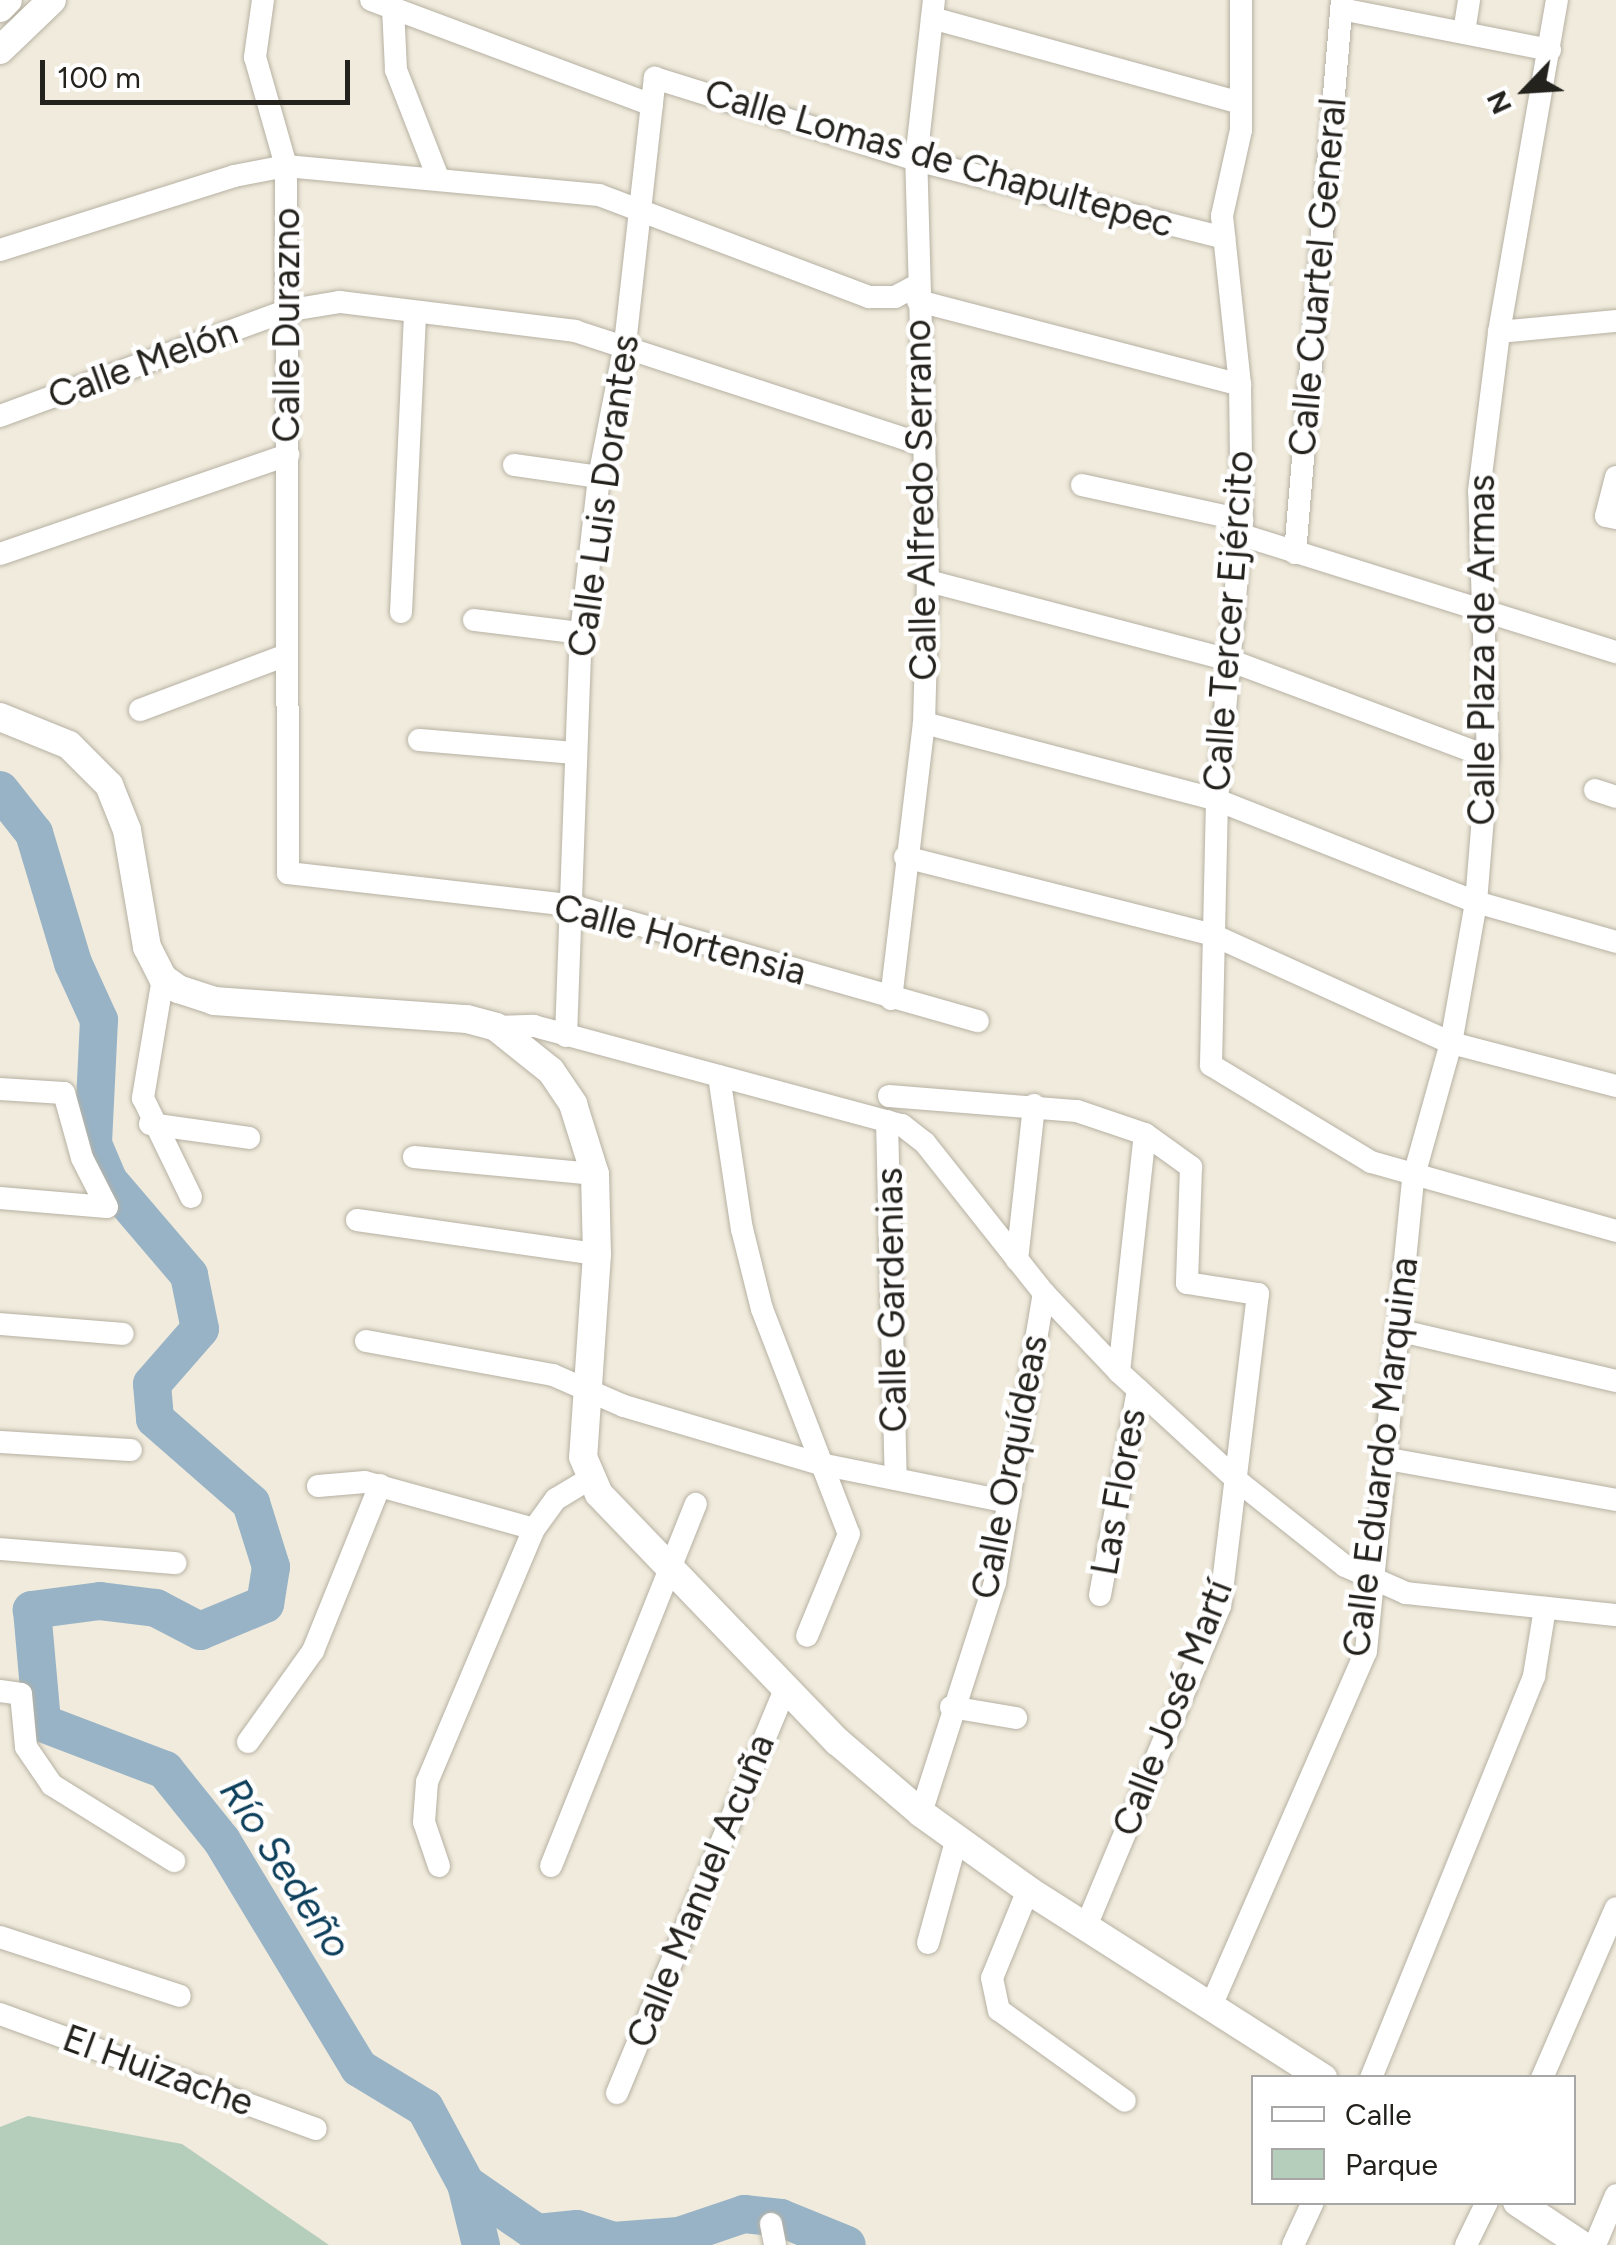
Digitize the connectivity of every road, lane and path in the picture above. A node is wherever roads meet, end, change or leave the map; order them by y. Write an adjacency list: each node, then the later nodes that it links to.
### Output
1 (8, 0): 9 (main road)
2 (52, 0): 12 (main road)
3 (263, 0): 18 (street, Calle Durazno)
4 (1241, 0): 15 (street, Calle Tercer Ejército)
5 (1469, 0): 11 (street)
6 (1557, 0): 13 (street, Calle Plaza de Armas)
7 (382, 4): 16 (street); 19 (street)
8 (1342, 5): 11 (street); 39 (street, Calle Cuartel General)
9 (0, 8)
10 (933, 9): 15 (street); 17 (street, Calle Alfredo Serrano)
11 (1464, 32): 13 (street)
12 (0, 50)
13 (1550, 50): 27 (street, Calle Plaza de Armas)
14 (655, 78): 16 (street, Calle Luis Dorantes); 17 (street, Calle Lomas de Chapultepec)
15 (1241, 103): 21 (street, Calle Tercer Ejército)
16 (652, 105): 20 (street, Calle Luis Dorantes)
17 (916, 160): 21 (street, Calle Lomas de Chapultepec); 23 (street, Calle Alfredo Serrano)
18 (286, 166): 19 (street); 22 (street); 24 (street, Calle Durazno)
19 (438, 178): 20 (street)
20 (640, 210): 23 (street); 28 (street, Calle Luis Dorantes)
21 (1224, 238): 29 (street, Calle Tercer Ejército)
22 (0, 250)
23 (918, 293): 29 (street); 31 (street, Calle Alfredo Serrano)
24 (286, 311): 25 (street, Calle Melón); 30 (street, Calle Melón); 32 (street, Calle Durazno)
25 (415, 312): 28 (street, Calle Melón); 43 (street)
26 (1616, 321): 27 (street)
27 (1499, 332): 42 (street, Calle Plaza de Armas)
28 (626, 344): 31 (street, Calle Melón); 35 (street, Calle Luis Dorantes)
29 (1240, 385): 38 (street, Calle Tercer Ejército)
30 (1, 409)
31 (920, 444): 41 (street, Calle Alfredo Serrano)
32 (288, 455): 40 (street); 47 (street, Calle Durazno)
33 (514, 465): 35 (street)
34 (1616, 477): 37 (street)
35 (598, 478): 45 (street, Calle Luis Dorantes)
36 (1082, 485): 38 (street)
37 (1611, 517)
38 (1242, 528): 39 (street); 48 (street, Calle Tercer Ejército)
39 (1295, 553): 42 (street)
40 (0, 554)
41 (928, 581): 48 (street); 51 (street, Calle Alfredo Serrano)
42 (1481, 610): 46 (street); 54 (street, Calle Plaza de Armas)
43 (401, 612)
44 (474, 620): 45 (street)
45 (581, 633): 53 (street, Calle Luis Dorantes)
46 (1616, 652)
47 (286, 655): 49 (street); 57 (street, Calle Durazno)
48 (1226, 660): 54 (street); 55 (street, Calle Tercer Ejército)
49 (140, 710)
50 (0, 717): 62 (main road)
51 (924, 723): 55 (street); 56 (street, Calle Alfredo Serrano)
52 (419, 740): 53 (street)
53 (575, 753): 59 (street, Calle Luis Dorantes)
54 (1488, 757): 58 (street, Calle Plaza de Armas)
55 (1218, 800): 58 (street); 60 (street, Calle Tercer Ejército)
56 (905, 857): 60 (street); 63 (street, Calle Alfredo Serrano)
57 (288, 873): 59 (street, Calle Hortensia)
58 (1476, 902): 61 (street); 67 (street, Calle Plaza de Armas)
59 (570, 905): 63 (street, Calle Hortensia); 66 (street, Calle Luis Dorantes)
60 (1213, 936): 67 (street); 79 (street, Calle Tercer Ejército)
61 (1616, 942)
62 (163, 978): 65 (main road); 74 (street)
63 (891, 999): 64 (street, Calle Hortensia)
64 (978, 1021)
65 (496, 1027): 66 (street); 78 (main road)
66 (566, 1036): 68 (street)
67 (1451, 1043): 69 (street); 79 (street, Calle Plaza de Armas)
68 (719, 1076): 73 (street); 98 (street)
69 (1616, 1086)
70 (0, 1090): 81 (street)
71 (889, 1096): 72 (street)
72 (1034, 1105): 75 (street); 85 (street)
73 (888, 1121): 85 (street); 100 (street, Calle Gardenias)
74 (150, 1124): 76 (street); 80 (street)
75 (1145, 1134): 91 (street); 101 (street, Calle José Martí)
76 (249, 1138)
77 (414, 1157): 78 (street)
78 (595, 1174): 84 (main road)
79 (1413, 1179): 83 (street); 88 (street, Calle Eduardo Marquina)
80 (192, 1197)
81 (0, 1198)
82 (357, 1220): 84 (street)
83 (1616, 1231)
84 (597, 1254): 94 (main road)
85 (1016, 1260): 86 (street)
86 (1044, 1294): 91 (street); 105 (street, Calle Orquídeas)
87 (0, 1324): 89 (street)
88 (1397, 1330): 92 (street); 97 (street, Calle Eduardo Marquina)
89 (123, 1334)
90 (366, 1341): 94 (street)
91 (1120, 1372): 93 (street)
92 (1616, 1381)
93 (1138, 1389): 101 (street); 112 (street, Las Flores)
94 (588, 1390): 98 (street); 99 (main road)
95 (0, 1442): 96 (street)
96 (131, 1450)
97 (1384, 1458): 104 (street); 111 (street, Calle Eduardo Marquina)
98 (820, 1464): 100 (street); 115 (street)
99 (589, 1479): 107 (street); 110 (main road)
100 (896, 1479): 105 (street)
101 (1239, 1482): 111 (street); 128 (street, Calle José Martí)
102 (380, 1485): 103 (street); 107 (street); 120 (street)
103 (318, 1486)
104 (1616, 1500)
105 (1008, 1502): 118 (street, Calle Orquídeas)
106 (696, 1504): 110 (street)
107 (534, 1529): 124 (street)
108 (0, 1549): 109 (street)
109 (176, 1563)
110 (672, 1573): 116 (main road); 125 (street)
111 (1373, 1584): 113 (street); 132 (street, Calle Eduardo Marquina)
112 (1100, 1595)
113 (1546, 1608): 114 (street); 135 (street)
114 (1616, 1616)
115 (807, 1636)
116 (785, 1689): 121 (main road); 137 (street, Calle Manuel Acuña)
117 (10, 1692): 123 (street)
118 (952, 1707): 119 (street); 121 (street, Calle Orquídeas)
119 (1016, 1718)
120 (248, 1742)
121 (920, 1813): 122 (main road)
122 (956, 1840): 126 (main road); 130 (street)
123 (174, 1861)
124 (439, 1866)
125 (551, 1866)
126 (1028, 1890): 128 (main road); 138 (street)
127 (1616, 1908): 136 (street)
128 (1085, 1928): 132 (main road)
129 (0, 1936): 131 (street)
130 (928, 1943)
131 (180, 1996)
132 (1211, 2006): 134 (main road)
133 (0, 2014): 139 (street, El Huizache)
134 (1317, 2075)
135 (1372, 2075)
136 (1543, 2075)
137 (617, 2093)
138 (1125, 2101)
139 (316, 2129)
140 (1616, 2195): 147 (street)
141 (1312, 2205): 144 (street)
142 (1486, 2205): 145 (street)
143 (1521, 2205): 146 (main road)
144 (1292, 2245)
145 (1466, 2245)
146 (1582, 2245)
147 (1595, 2245)

